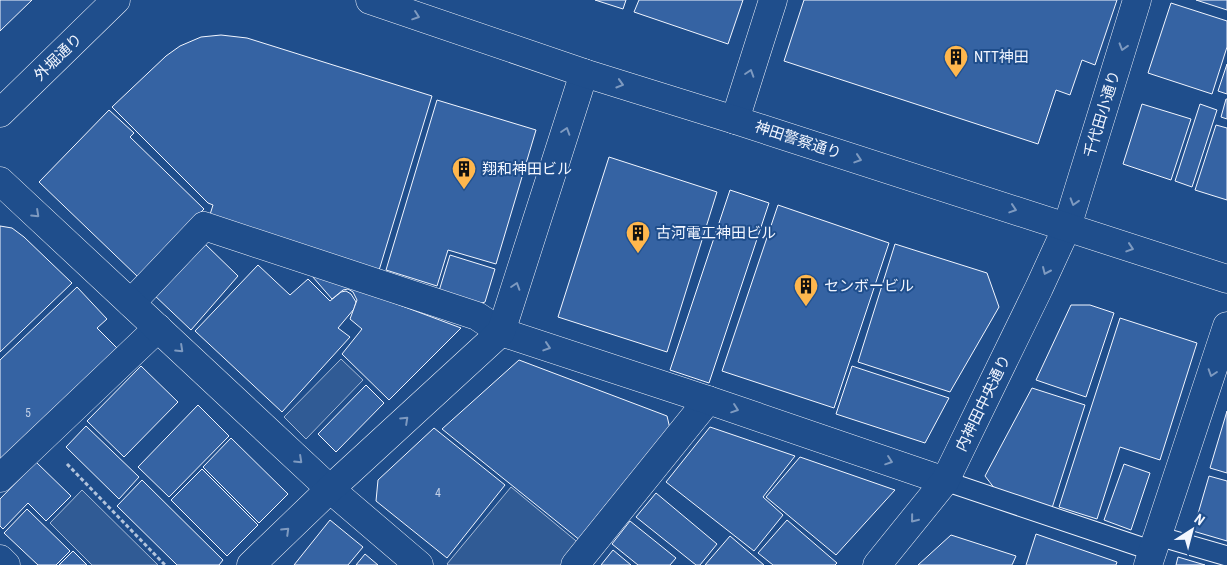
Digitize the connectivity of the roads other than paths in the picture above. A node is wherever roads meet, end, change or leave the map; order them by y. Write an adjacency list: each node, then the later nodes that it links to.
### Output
1 (116, 0): 6 (street, 外堀通り)
2 (370, 0): 5 (street, 神田警察通り, one-way to 5)
3 (772, 0): 7 (street, one-way to 3)
4 (1137, 0): 9 (street, 千代田小通り, one-way to 9)
5 (584, 73): 7 (street, 神田警察通り, one-way to 7); 14 (street, one-way to 5)
6 (3, 106)
7 (735, 120): 9 (street, 神田警察通り, one-way to 9)
8 (0, 181): 11 (street, one-way to 11)
9 (1066, 227): 10 (street, 神田警察通り, one-way to 10); 17 (street, 内神田中央通り, one-way to 17)
10 (1227, 279)
11 (131, 302): 13 (street); 14 (street)
12 (1227, 326): 19 (street, one-way to 19)
13 (158, 328): 16 (street); 18 (street, one-way to 18)
14 (501, 332): 15 (street, one-way to 15); 18 (street, one-way to 14)
15 (708, 400): 17 (street, one-way to 17); 25 (street)
16 (0, 478)
17 (944, 481): 19 (lane); 26 (street, 内神田中央通り, one-way to 26)
18 (330, 489): 23 (street, one-way to 18); 24 (street)
19 (1153, 551): 20 (lane)
20 (1227, 556)
21 (0, 559): 22 (street)
22 (6, 565)
23 (251, 565)
24 (419, 565)
25 (575, 565)
26 (877, 565)

